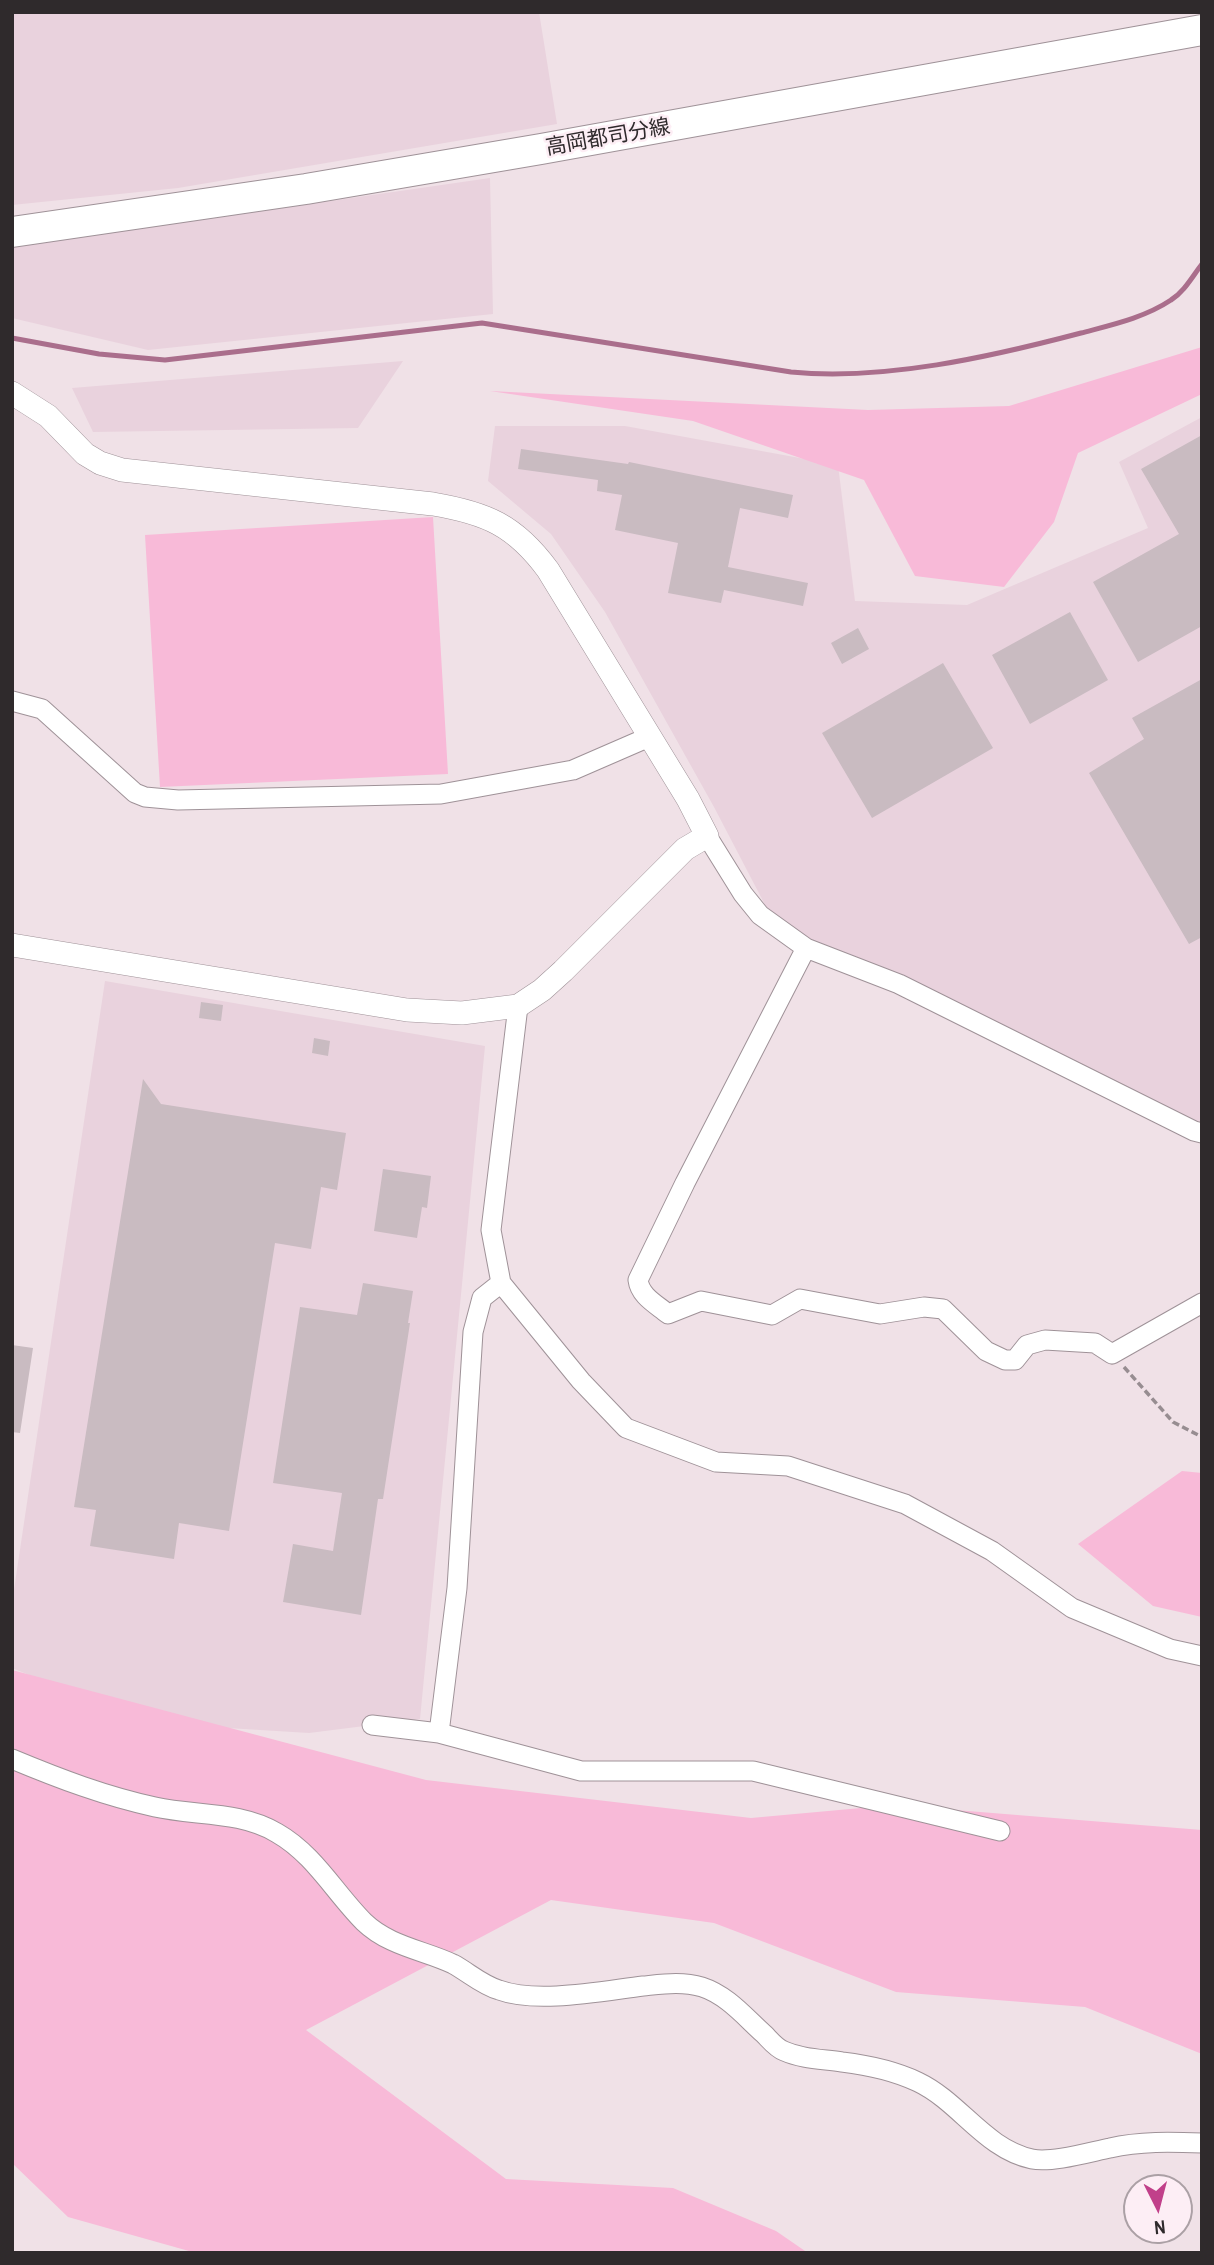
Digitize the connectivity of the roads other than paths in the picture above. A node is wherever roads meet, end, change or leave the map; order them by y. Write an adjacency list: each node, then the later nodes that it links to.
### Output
1 (1202, 30): 2 (main road, 高岡都司分線)
2 (12, 232)
3 (12, 393): 5 (street)
4 (12, 701): 5 (street)
5 (649, 737): 6 (street)
6 (707, 836): 8 (street); 9 (street)
7 (12, 945): 9 (street)
8 (806, 948): 10 (street); 12 (street)
9 (518, 1006): 11 (street)
10 (1202, 1133)
11 (501, 1283): 13 (street); 15 (street)
12 (1202, 1303)
13 (1202, 1656)
14 (372, 1725): 15 (street)
15 (439, 1734): 17 (street)
16 (12, 1759): 18 (street)
17 (1000, 1831)
18 (1202, 2143)

